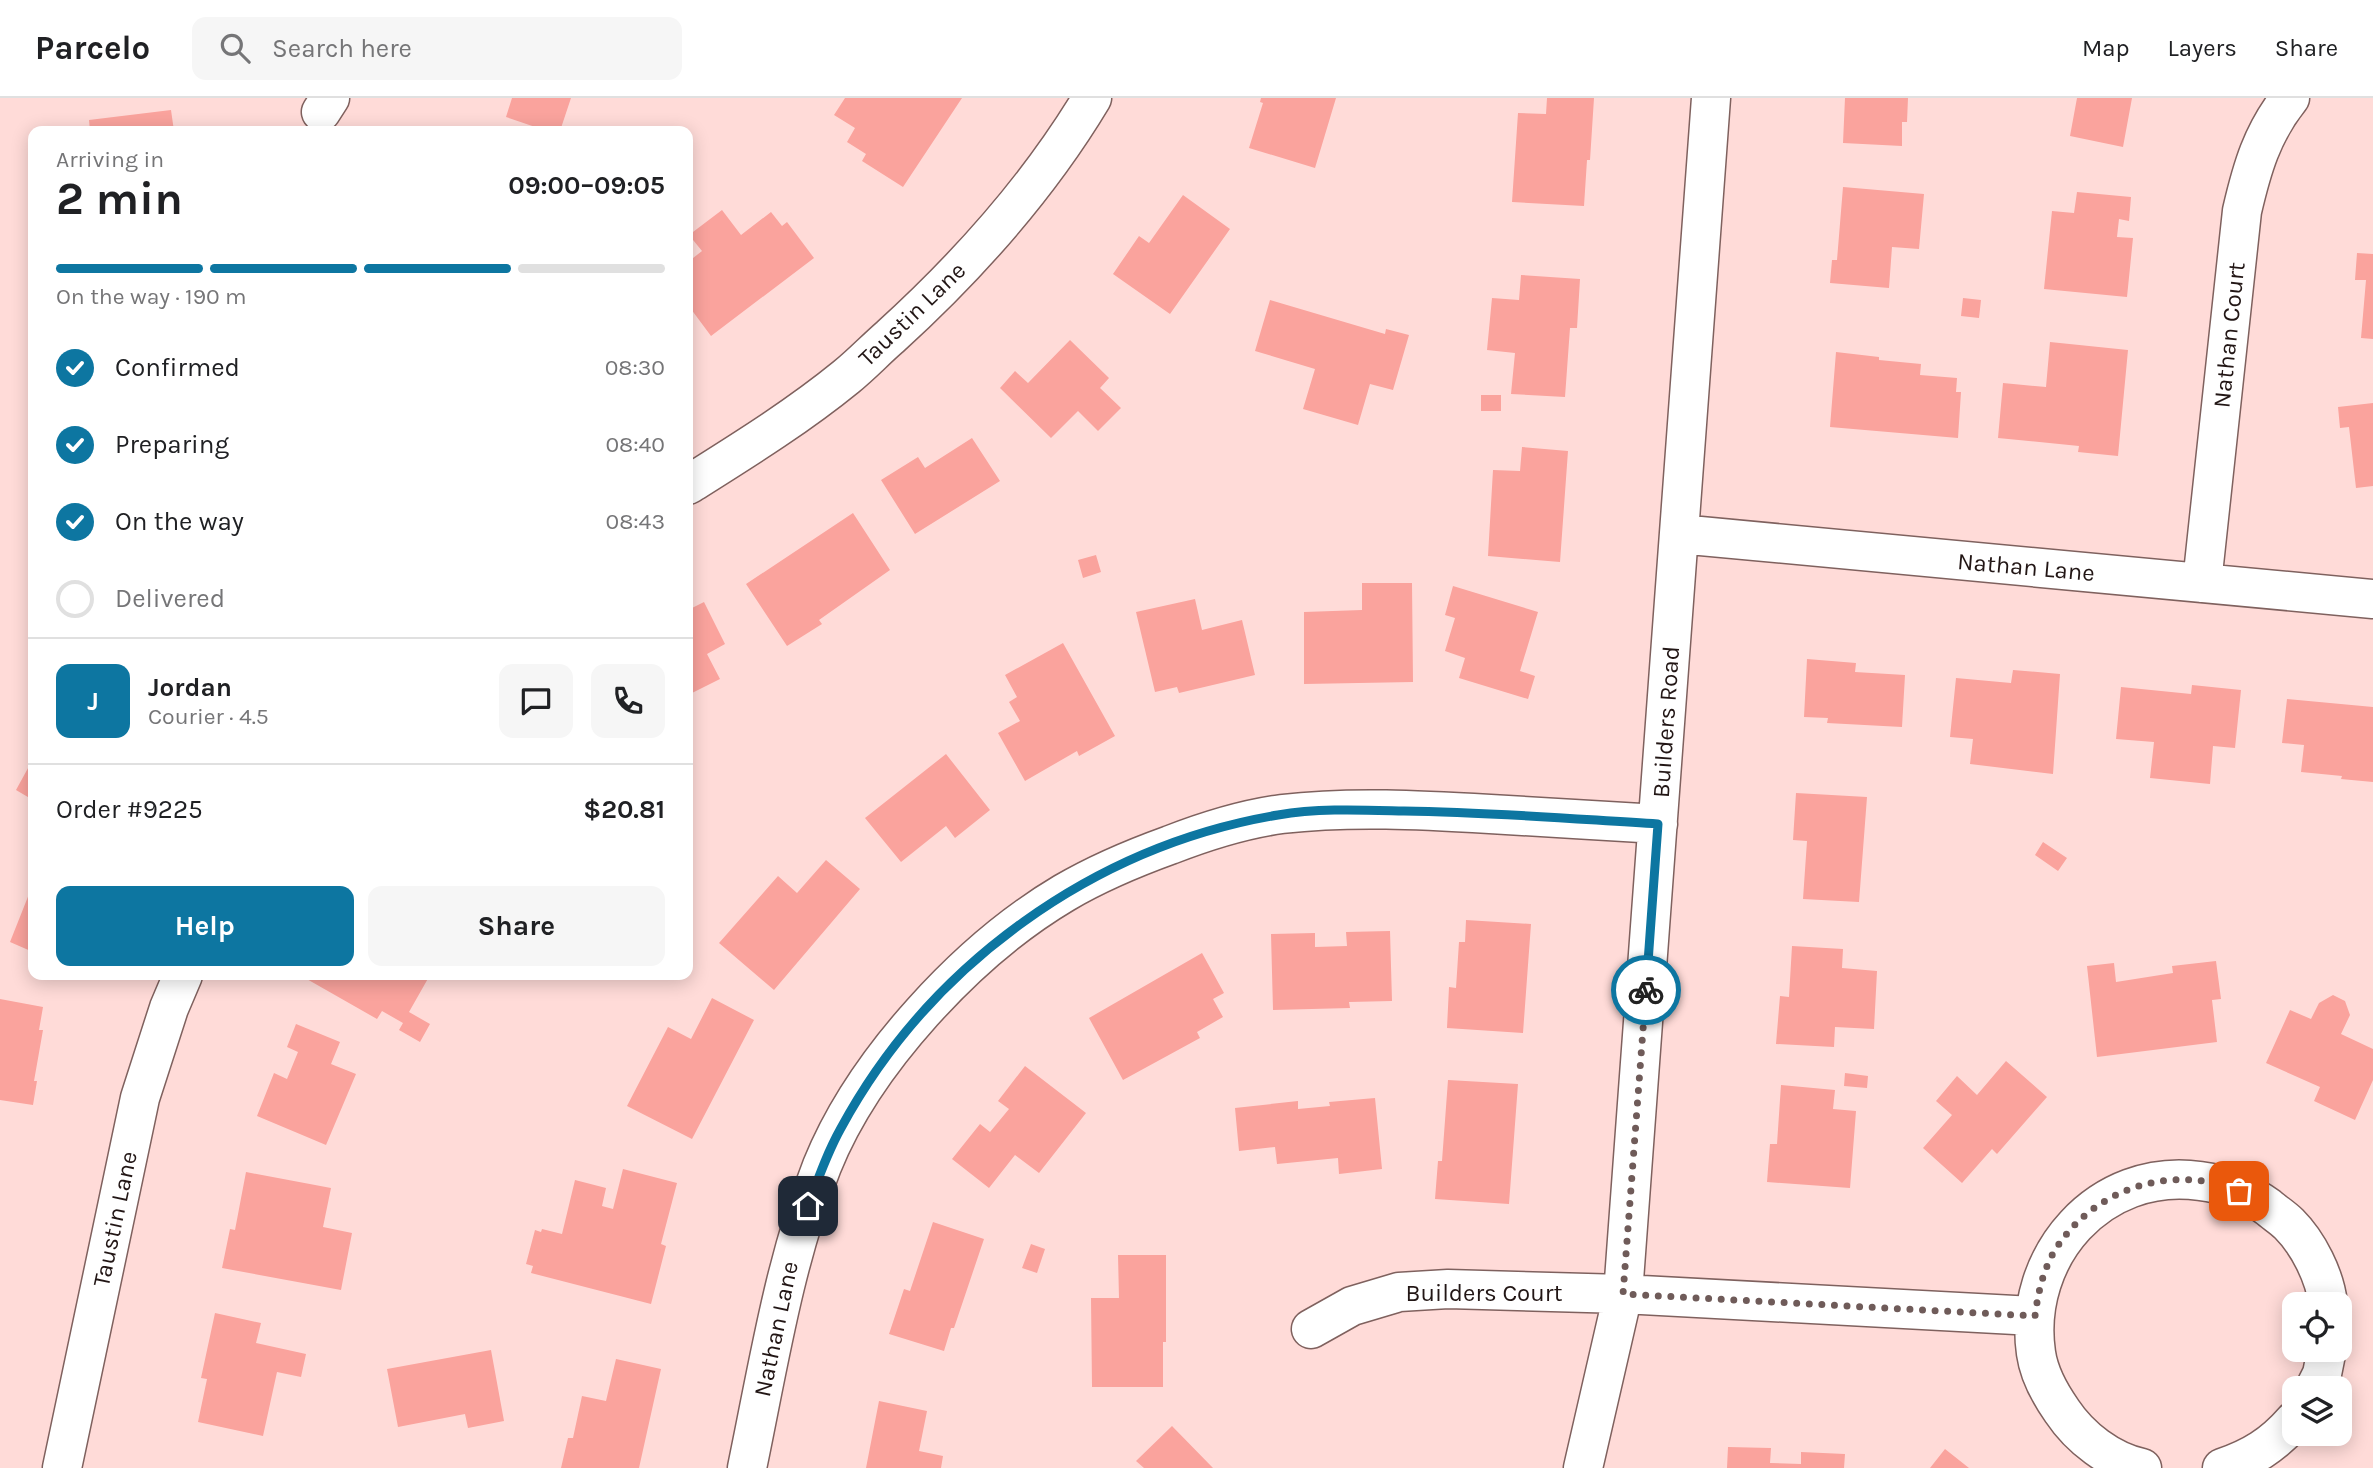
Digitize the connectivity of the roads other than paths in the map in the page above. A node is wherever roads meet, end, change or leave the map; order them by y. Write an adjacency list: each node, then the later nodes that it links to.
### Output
1 (1092, 98): 4 (street, Taustin Lane)
2 (1711, 98): 5 (street, Builders Road)
3 (2290, 98): 6 (street, Nathan Court)
4 (693, 482)
5 (1679, 534): 6 (street, Nathan Lane); 8 (street, Builders Road)
6 (2202, 583): 7 (street, Nathan Lane)
7 (2373, 599)
8 (1658, 824): 11 (street, Builders Road); 16 (street, Nathan Lane)
9 (181, 980): 15 (street, Taustin Lane)
10 (2326, 1292): 12 (street)
11 (1623, 1294): 12 (street, Builders Court); 13 (street, Builders Court); 17 (street, Builders Road)
12 (2035, 1316): 18 (street)
13 (1311, 1329)
14 (2282, 1434): 19 (street)
15 (62, 1468)
16 (747, 1468)
17 (1583, 1468)
18 (2142, 1468)
19 (2222, 1468)

